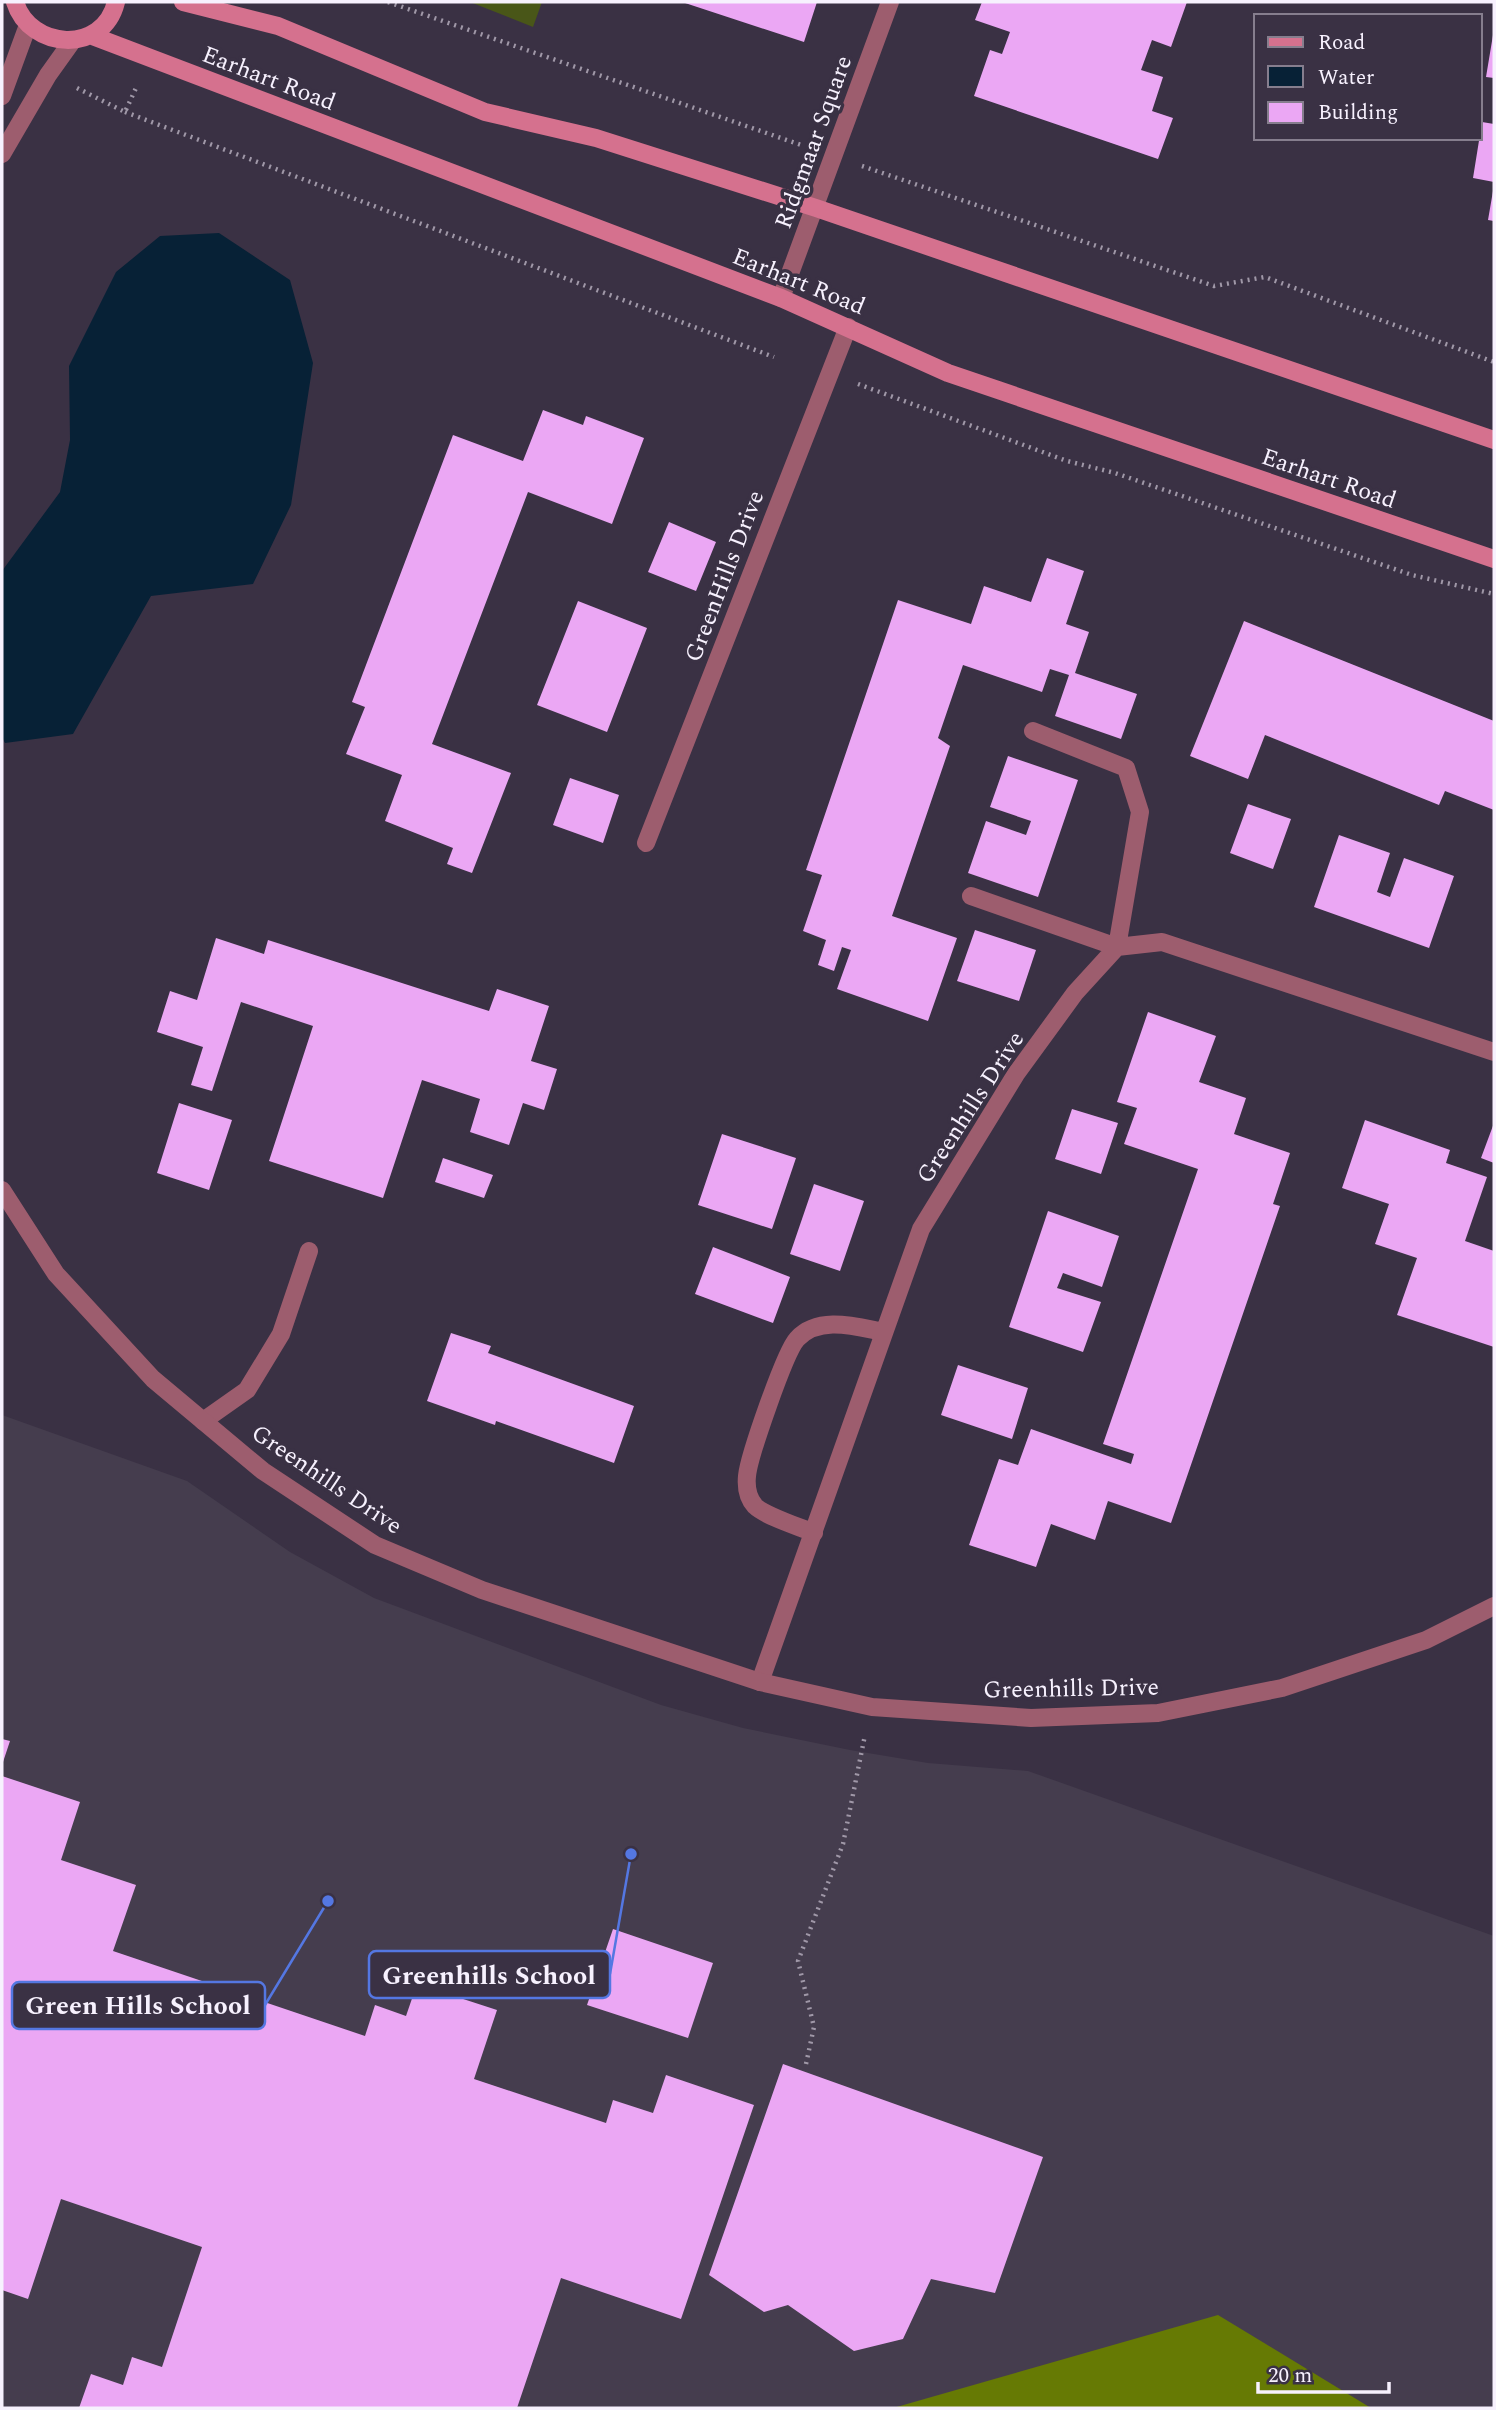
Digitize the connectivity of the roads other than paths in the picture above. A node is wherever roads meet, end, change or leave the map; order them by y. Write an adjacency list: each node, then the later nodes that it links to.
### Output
1 (15, 2): 5 (street)
2 (116, 2): 6 (street)
3 (183, 2): 9 (street, Earhart Road)
4 (890, 2): 9 (street, Ridgmaar Square)
5 (28, 25): 6 (street, Earhart Road); 7 (street)
6 (82, 38): 8 (street); 10 (street, Earhart Road)
7 (2, 96)
8 (2, 154)
9 (816, 208): 10 (street, Ridgmaar Square); 12 (street, Earhart Road)
10 (781, 298): 11 (street, Earhart Road)
11 (848, 327): 13 (street, Earhart Road); 15 (street, GreenHills Drive)
12 (1494, 440)
13 (1494, 558)
14 (1033, 731): 17 (street)
15 (646, 843)
16 (971, 896): 17 (street)
17 (1117, 947): 18 (street); 21 (street, Greenhills Drive)
18 (1494, 1052)
19 (2, 1190): 22 (street, Greenhills Drive)
20 (309, 1251): 22 (street)
21 (884, 1332): 23 (street, Greenhills Drive); 23 (street)
22 (203, 1421): 25 (street, Greenhills Drive)
23 (814, 1533): 25 (street, Greenhills Drive)
24 (1494, 1606): 25 (street, Greenhills Drive)
25 (760, 1682)

